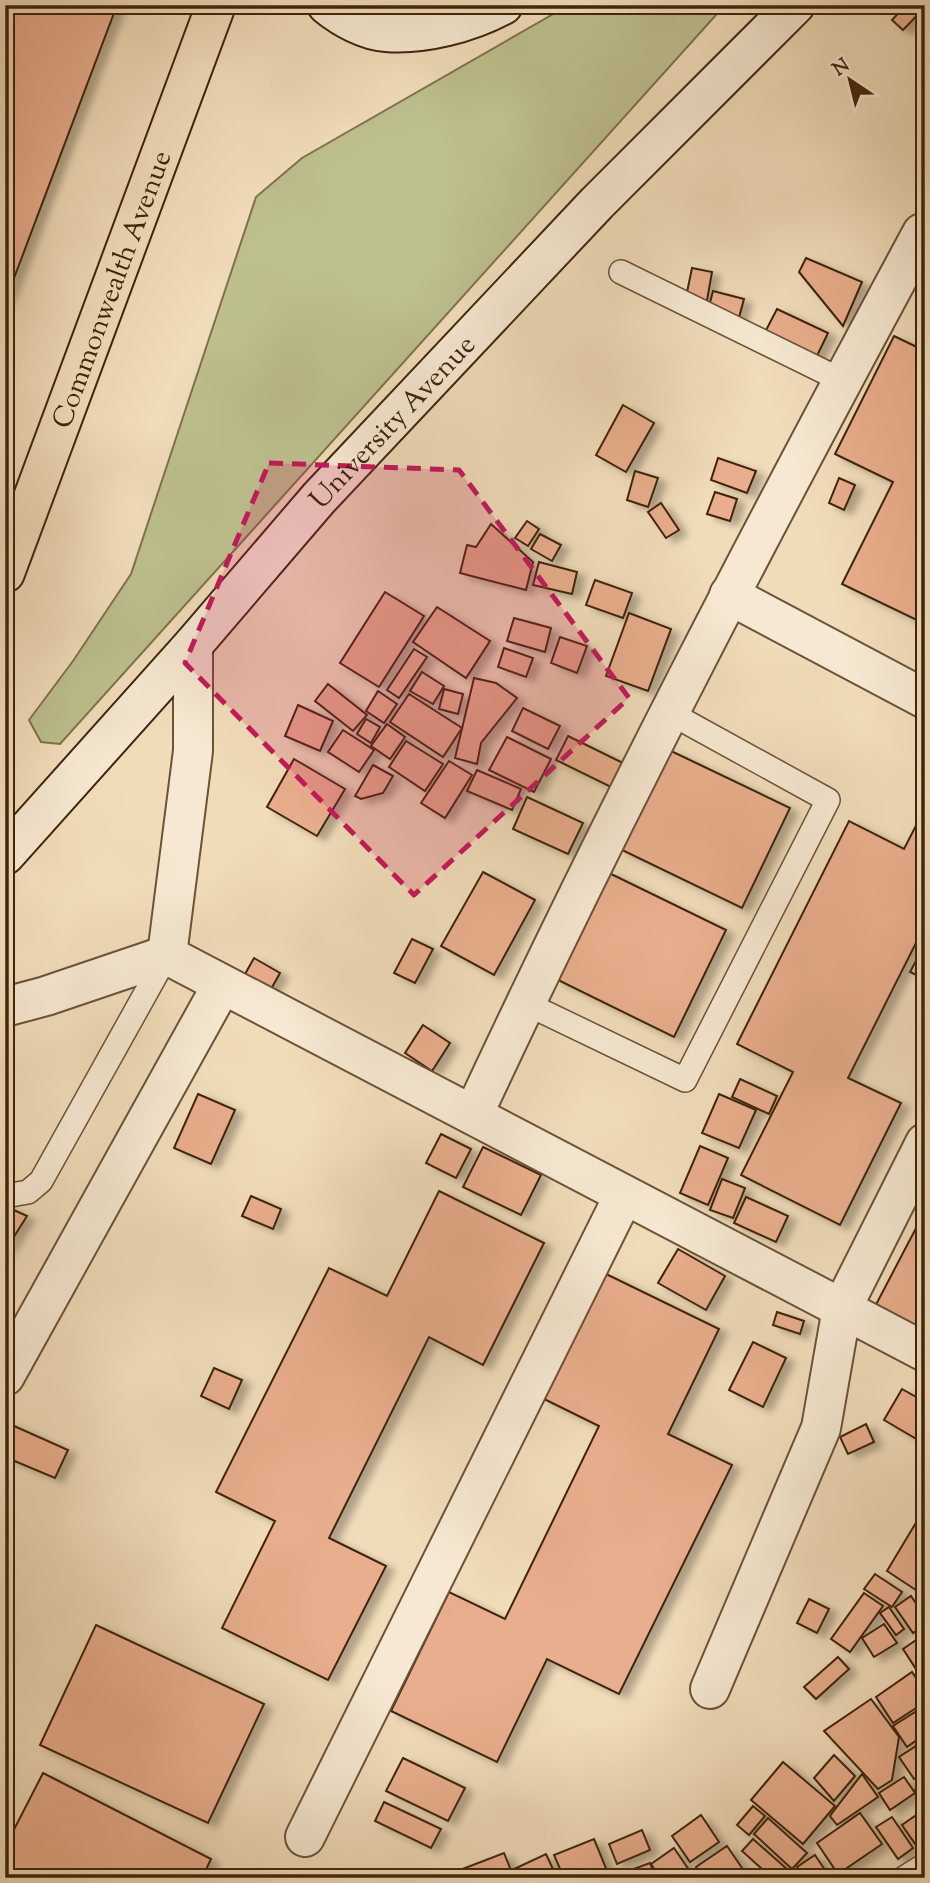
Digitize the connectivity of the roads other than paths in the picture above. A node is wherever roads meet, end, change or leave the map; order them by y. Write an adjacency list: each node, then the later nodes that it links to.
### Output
1 (216, 5): 8 (main road, Commonwealth Avenue)
2 (327, 5): 3 (street)
3 (503, 5)
4 (796, 5): 10 (street, University Avenue)
5 (922, 233): 7 (street)
6 (621, 272): 7 (lane)
7 (843, 381): 9 (street)
8 (5, 573)
9 (729, 595): 11 (street); 12 (street)
10 (193, 645): 13 (street, University Avenue); 14 (street)
11 (925, 699)
12 (670, 713): 16 (street); 16 (lane)
13 (5, 855)
14 (167, 955): 15 (street); 17 (street); 21 (lane)
15 (222, 985): 18 (street); 24 (street)
16 (525, 1003): 18 (street)
17 (5, 1007)
18 (473, 1115): 20 (street)
19 (925, 1143): 22 (street)
20 (624, 1195): 22 (street); 26 (street)
21 (5, 1196)
22 (842, 1308): 23 (street); 25 (street)
23 (925, 1352)
24 (5, 1376)
25 (710, 1689)
26 (305, 1837)
27 (925, 1866): 28 (lane)
28 (904, 1878)

